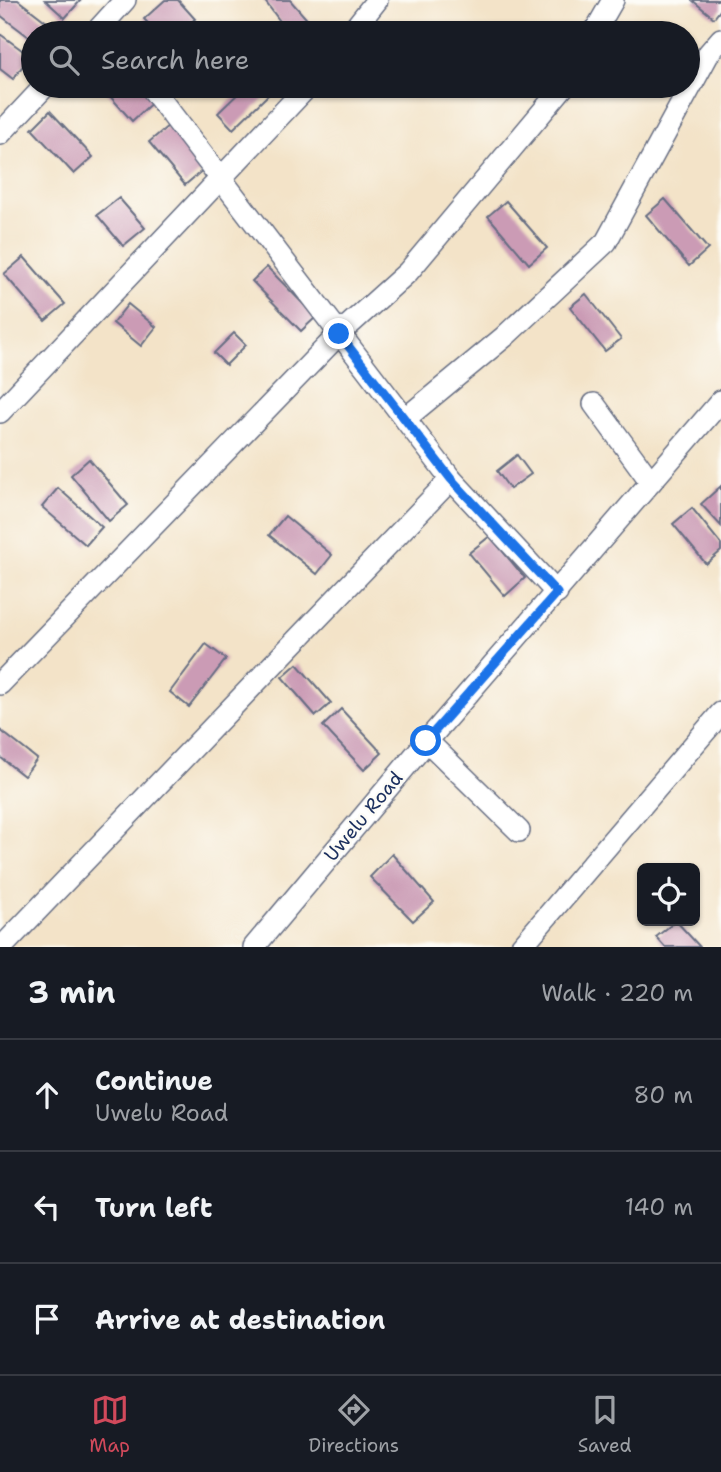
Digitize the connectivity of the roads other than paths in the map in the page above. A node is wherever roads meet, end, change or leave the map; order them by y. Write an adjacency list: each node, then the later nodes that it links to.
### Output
1 (125, 0): 4 (street)
2 (377, 0): 5 (street)
3 (613, 0): 6 (street)
4 (110, 21)
5 (360, 21)
6 (601, 21)
7 (721, 39): 8 (street)
8 (700, 70)
9 (34, 98): 14 (street)
10 (159, 98): 15 (street)
11 (297, 98): 15 (street)
12 (554, 98): 16 (street)
13 (684, 98): 20 (street)
14 (0, 134)
15 (220, 178): 16 (street); 19 (street)
16 (339, 334): 20 (street); 24 (street)
17 (721, 401): 22 (street, Uwelu Road)
18 (594, 404): 22 (street)
19 (0, 412)
20 (406, 418): 21 (street)
21 (451, 479): 23 (street); 28 (street)
22 (651, 482): 23 (street, Uwelu Road)
23 (557, 593): 26 (street, Uwelu Road)
24 (0, 684)
25 (721, 713): 30 (street)
26 (426, 741): 27 (street); 29 (street, Uwelu Road)
27 (519, 831)
28 (2, 947)
29 (254, 947)
30 (521, 947)

